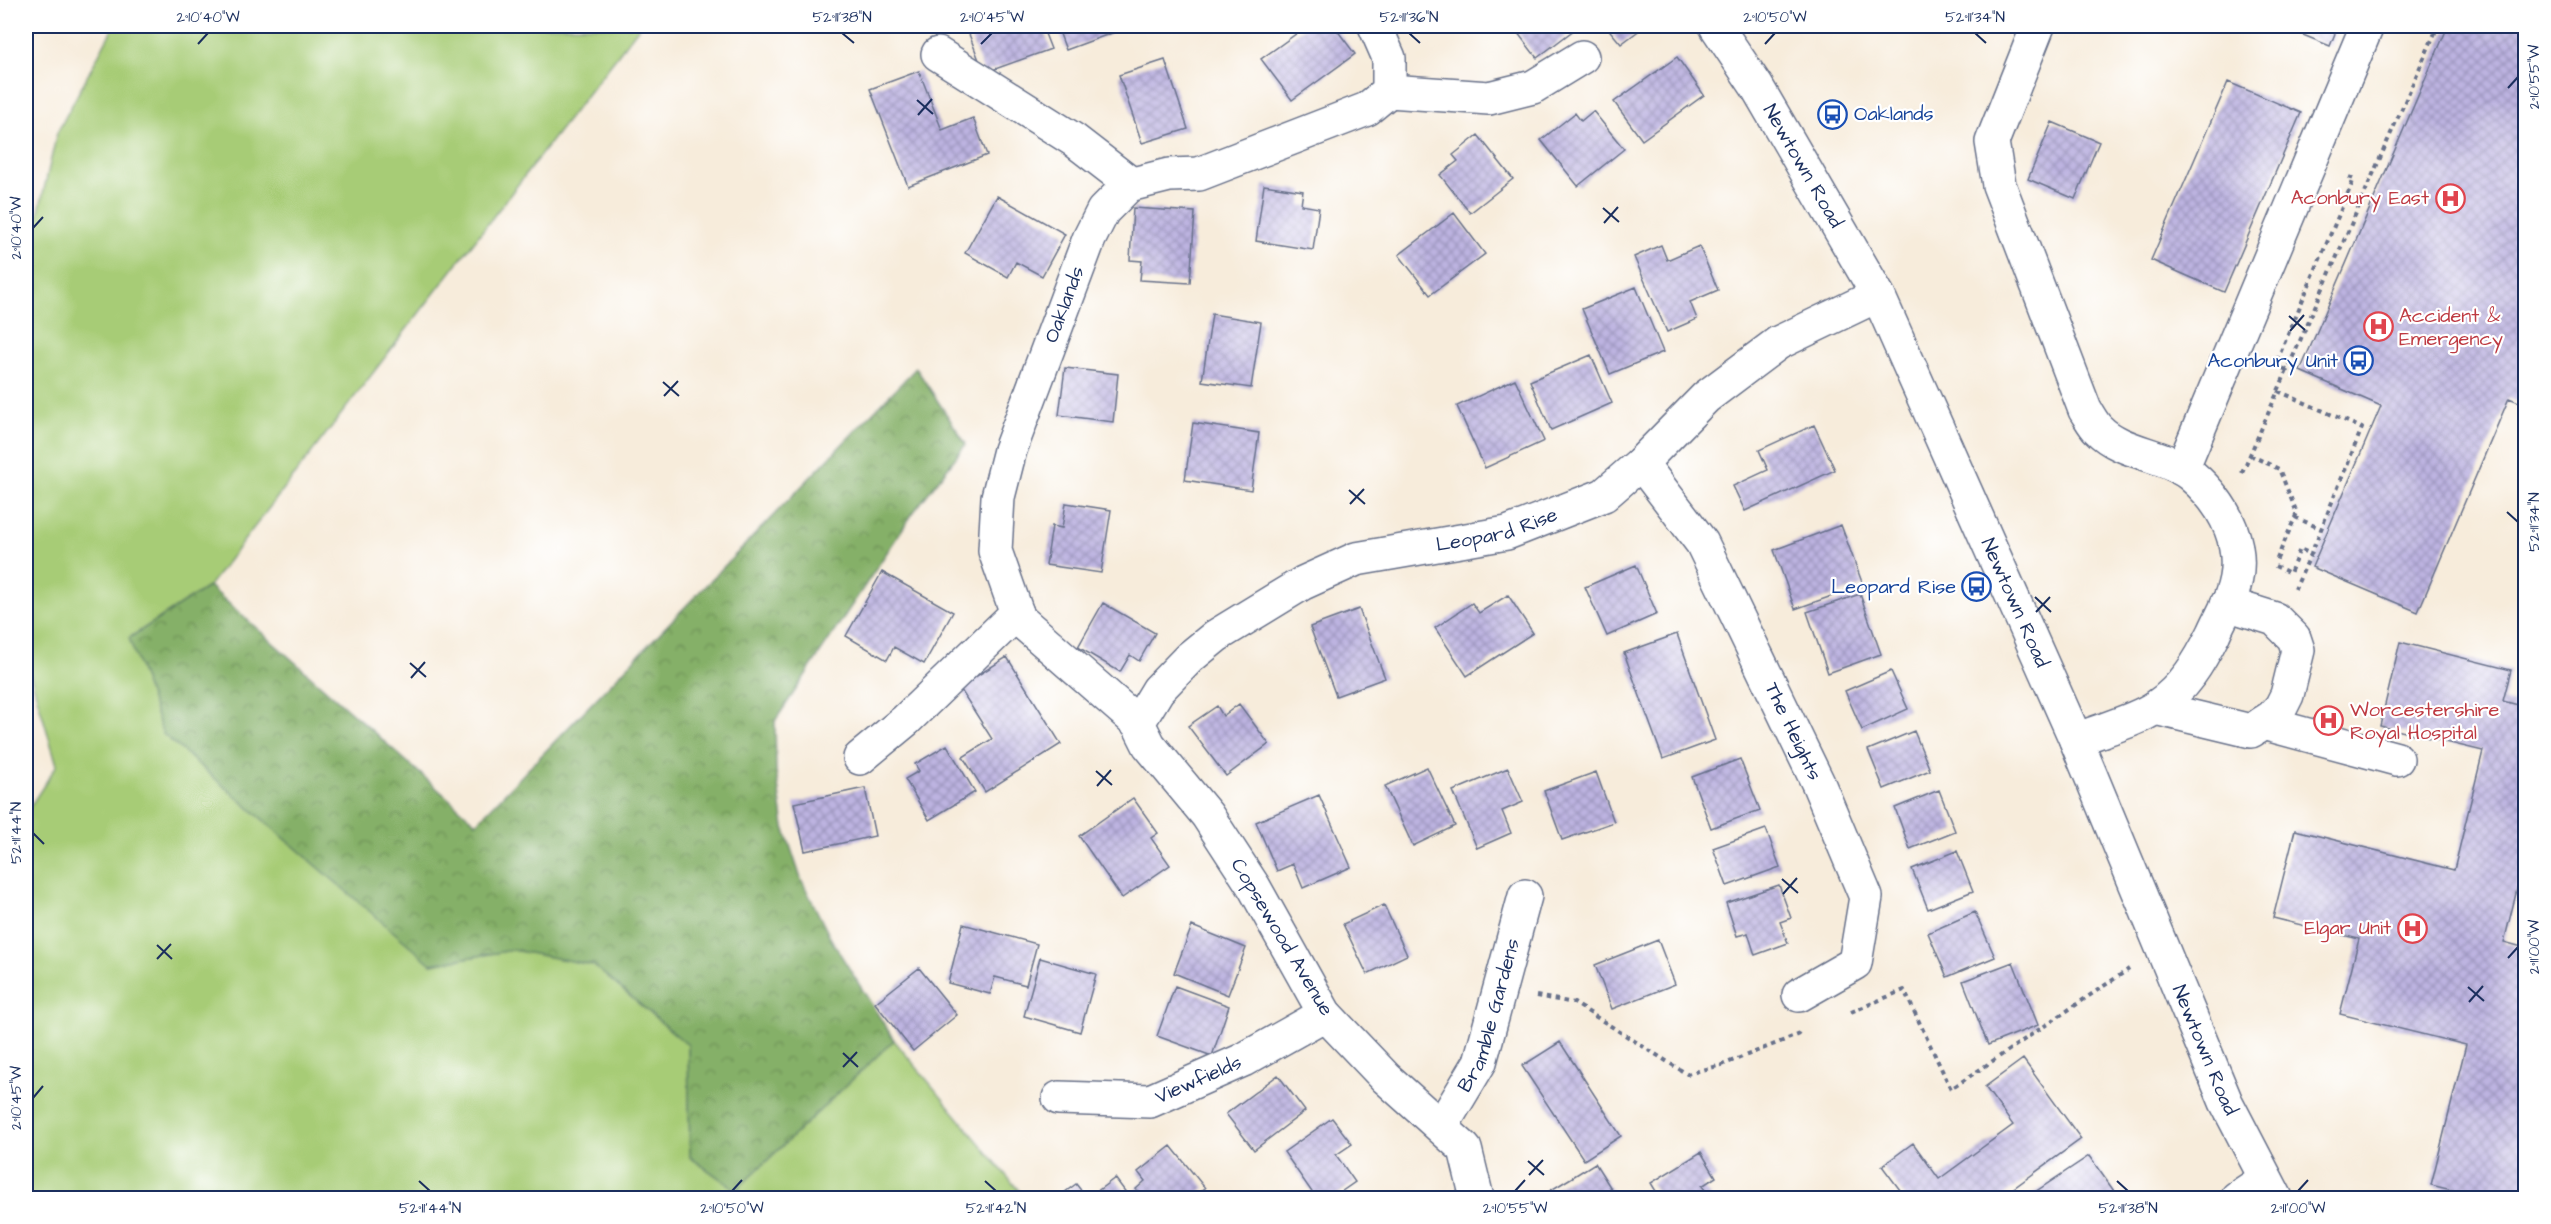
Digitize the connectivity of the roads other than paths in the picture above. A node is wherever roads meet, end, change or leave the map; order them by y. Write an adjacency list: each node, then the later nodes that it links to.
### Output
1 (1375, 26): 7 (street)
2 (1716, 26): 9 (street, Newtown Road)
3 (2038, 26): 11 (street)
4 (2367, 26): 11 (street)
5 (938, 54): 8 (street)
6 (1582, 57): 7 (street)
7 (1389, 91): 8 (street)
8 (1131, 184): 13 (street, Oaklands)
9 (1878, 295): 10 (street, Leopard Rise); 17 (street, Newtown Road)
10 (1641, 463): 15 (street, Leopard Rise); 21 (street, The Heights)
11 (2182, 469): 12 (street)
12 (2227, 604): 14 (street); 16 (street)
13 (1017, 613): 15 (street, Oaklands); 18 (street)
14 (2155, 708): 16 (street); 17 (street)
15 (1138, 723): 22 (street, Copsewood Avenue)
16 (2263, 723): 19 (street)
17 (2076, 740): 25 (street, Newtown Road)
18 (860, 758)
19 (2397, 759)
20 (1525, 896): 24 (street, Bramble Gardens)
21 (1799, 995)
22 (1325, 1014): 23 (street, Viewfields); 24 (street, Copsewood Avenue)
23 (1059, 1098)
24 (1441, 1127): 26 (street, Copsewood Avenue)
25 (2270, 1189): 27 (street)
26 (1477, 1198)
27 (2237, 1198)

